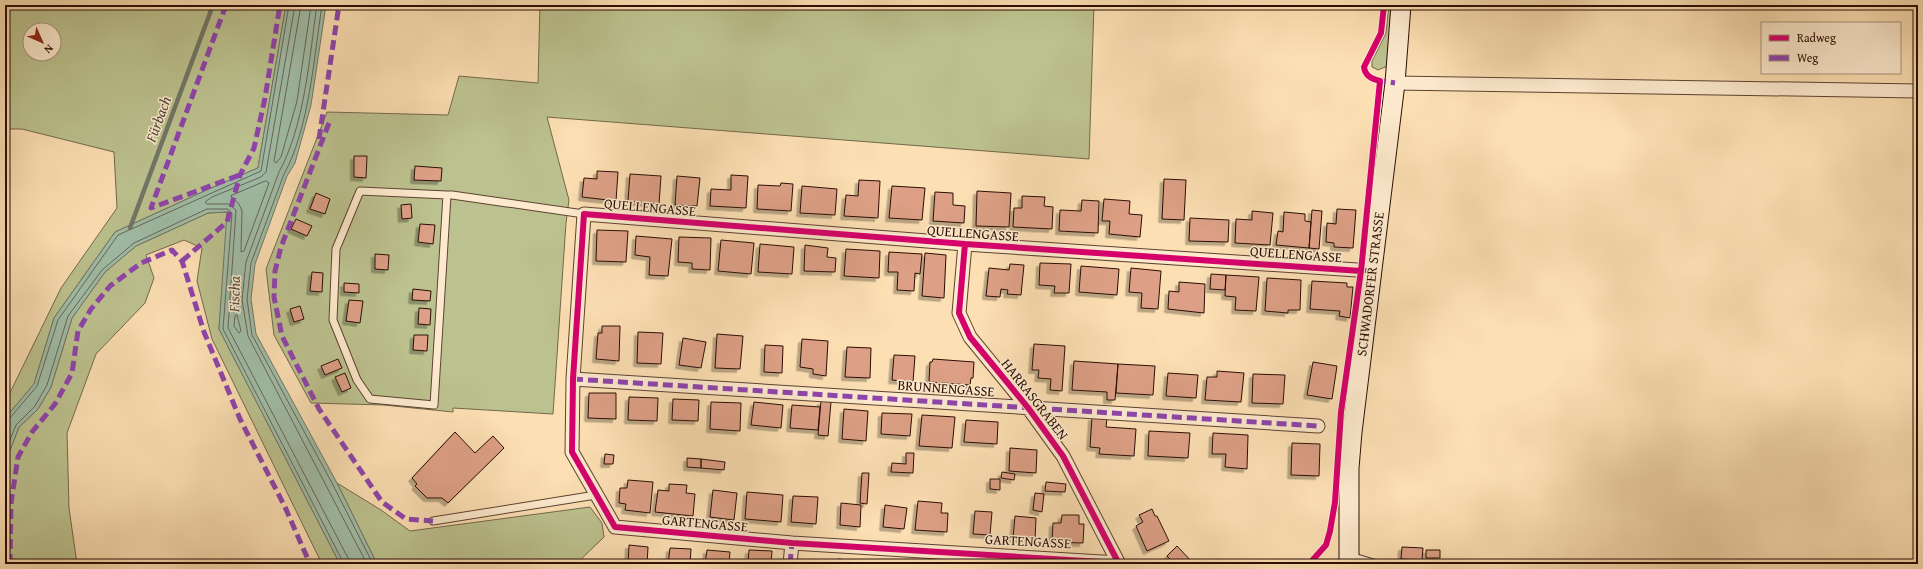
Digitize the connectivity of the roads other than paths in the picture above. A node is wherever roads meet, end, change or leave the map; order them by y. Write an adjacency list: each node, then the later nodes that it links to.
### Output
1 (1401, 5): 2 (main road, SCHWADORFER STRASSE)
2 (1396, 82): 3 (street); 7 (main road, SCHWADORFER STRASSE)
3 (1918, 91)
4 (450, 195): 4 (lane, QUELLENGASSE); 5 (lane, QUELLENGASSE)
5 (584, 214): 6 (street, QUELLENGASSE); 8 (street, GARTENGASSE)
6 (965, 244): 7 (street, QUELLENGASSE); 9 (street, HARRASGRABEN)
7 (1372, 271): 14 (main road, SCHWADORFER STRASSE)
8 (573, 379): 9 (street, BRUNNENGASSE); 11 (street, GARTENGASSE)
9 (1029, 409): 10 (street, BRUNNENGASSE); 15 (street, HARRASGRABEN)
10 (1318, 426)
11 (596, 495): 12 (lane); 13 (street, GARTENGASSE)
12 (433, 521)
13 (792, 543): 15 (street, GARTENGASSE); 16 (street)
14 (1349, 560): 17 (lane)
15 (1118, 563)
16 (790, 564)
17 (1377, 564)

